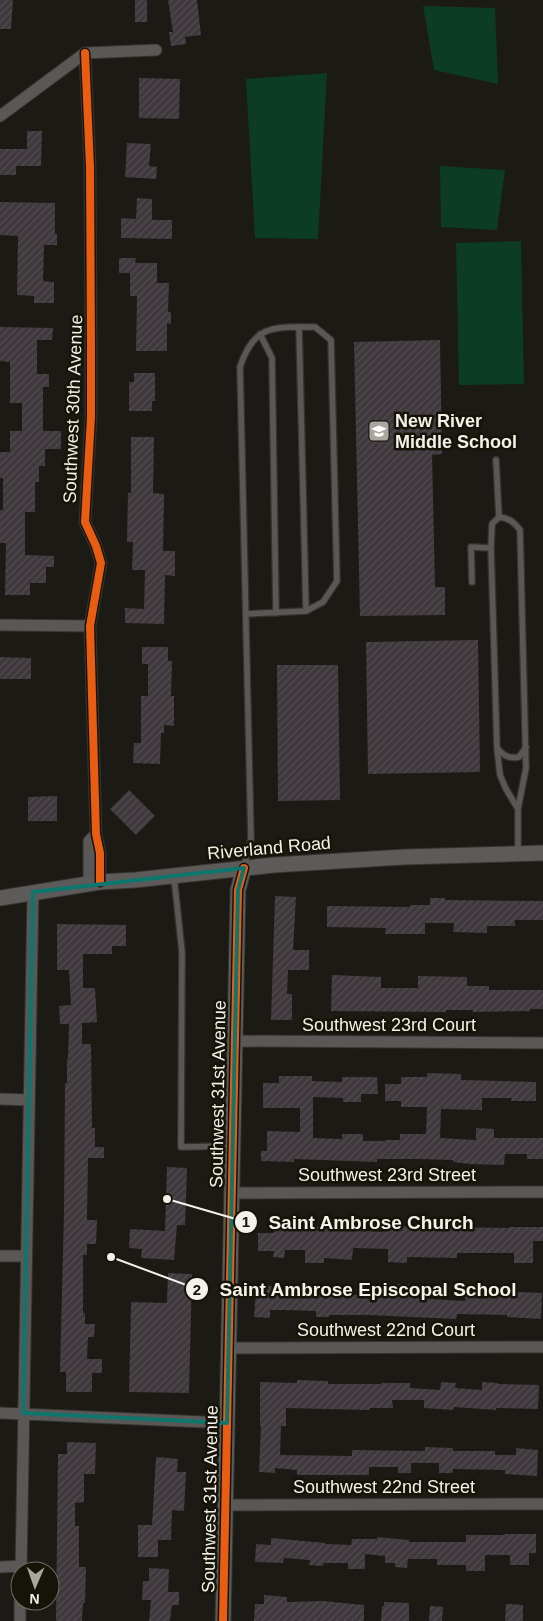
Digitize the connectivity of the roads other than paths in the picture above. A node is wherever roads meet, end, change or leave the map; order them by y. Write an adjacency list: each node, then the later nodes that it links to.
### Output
1 (156, 50): 2 (street)
2 (85, 52): 3 (street); 14 (street, Southwest 30th Avenue)
3 (0, 116)
4 (299, 327): 5 (lane); 10 (lane); 10 (lane)
5 (260, 334): 11 (lane); 12 (lane)
6 (496, 460): 7 (lane)
7 (499, 517): 8 (lane); 15 (lane)
8 (492, 548): 9 (lane); 16 (lane)
9 (472, 582)
10 (306, 611): 11 (lane)
11 (276, 613): 12 (lane)
12 (246, 614): 20 (lane)
13 (0, 625): 14 (street)
14 (90, 626): 22 (street, Southwest 30th Avenue)
15 (526, 747): 16 (lane); 17 (lane)
16 (497, 748): 17 (lane)
17 (518, 809): 18 (lane)
18 (518, 853): 19 (street, Riverland Road); 20 (street, Riverland Road)
19 (543, 853)
20 (244, 868): 21 (street, Riverland Road); 25 (street, Southwest 31st Avenue)
21 (174, 875): 22 (street, Riverland Road); 29 (lane)
22 (94, 883): 23 (street, Riverland Road)
23 (33, 892): 24 (street, Riverland Road); 28 (street)
24 (0, 898)
25 (235, 1041): 26 (street, Southwest 23rd Court); 29 (street, Southwest 31st Avenue)
26 (543, 1043)
27 (0, 1099): 28 (street)
28 (29, 1100): 33 (street)
29 (232, 1146): 30 (street, Southwest 31st Avenue)
30 (232, 1192): 31 (street, Southwest 23rd Street); 34 (street, Southwest 31st Avenue)
31 (543, 1192)
32 (0, 1256): 33 (street)
33 (26, 1256): 37 (street)
34 (229, 1348): 35 (street, Southwest 22nd Court); 38 (street, Southwest 31st Avenue)
35 (543, 1348)
36 (0, 1413): 37 (street)
37 (23, 1413): 38 (street); 41 (street)
38 (227, 1423): 40 (street, Southwest 31st Avenue)
39 (543, 1504): 40 (street, Southwest 22nd Street)
40 (225, 1505): 42 (street, Southwest 31st Avenue)
41 (21, 1561)
42 (223, 1621)

